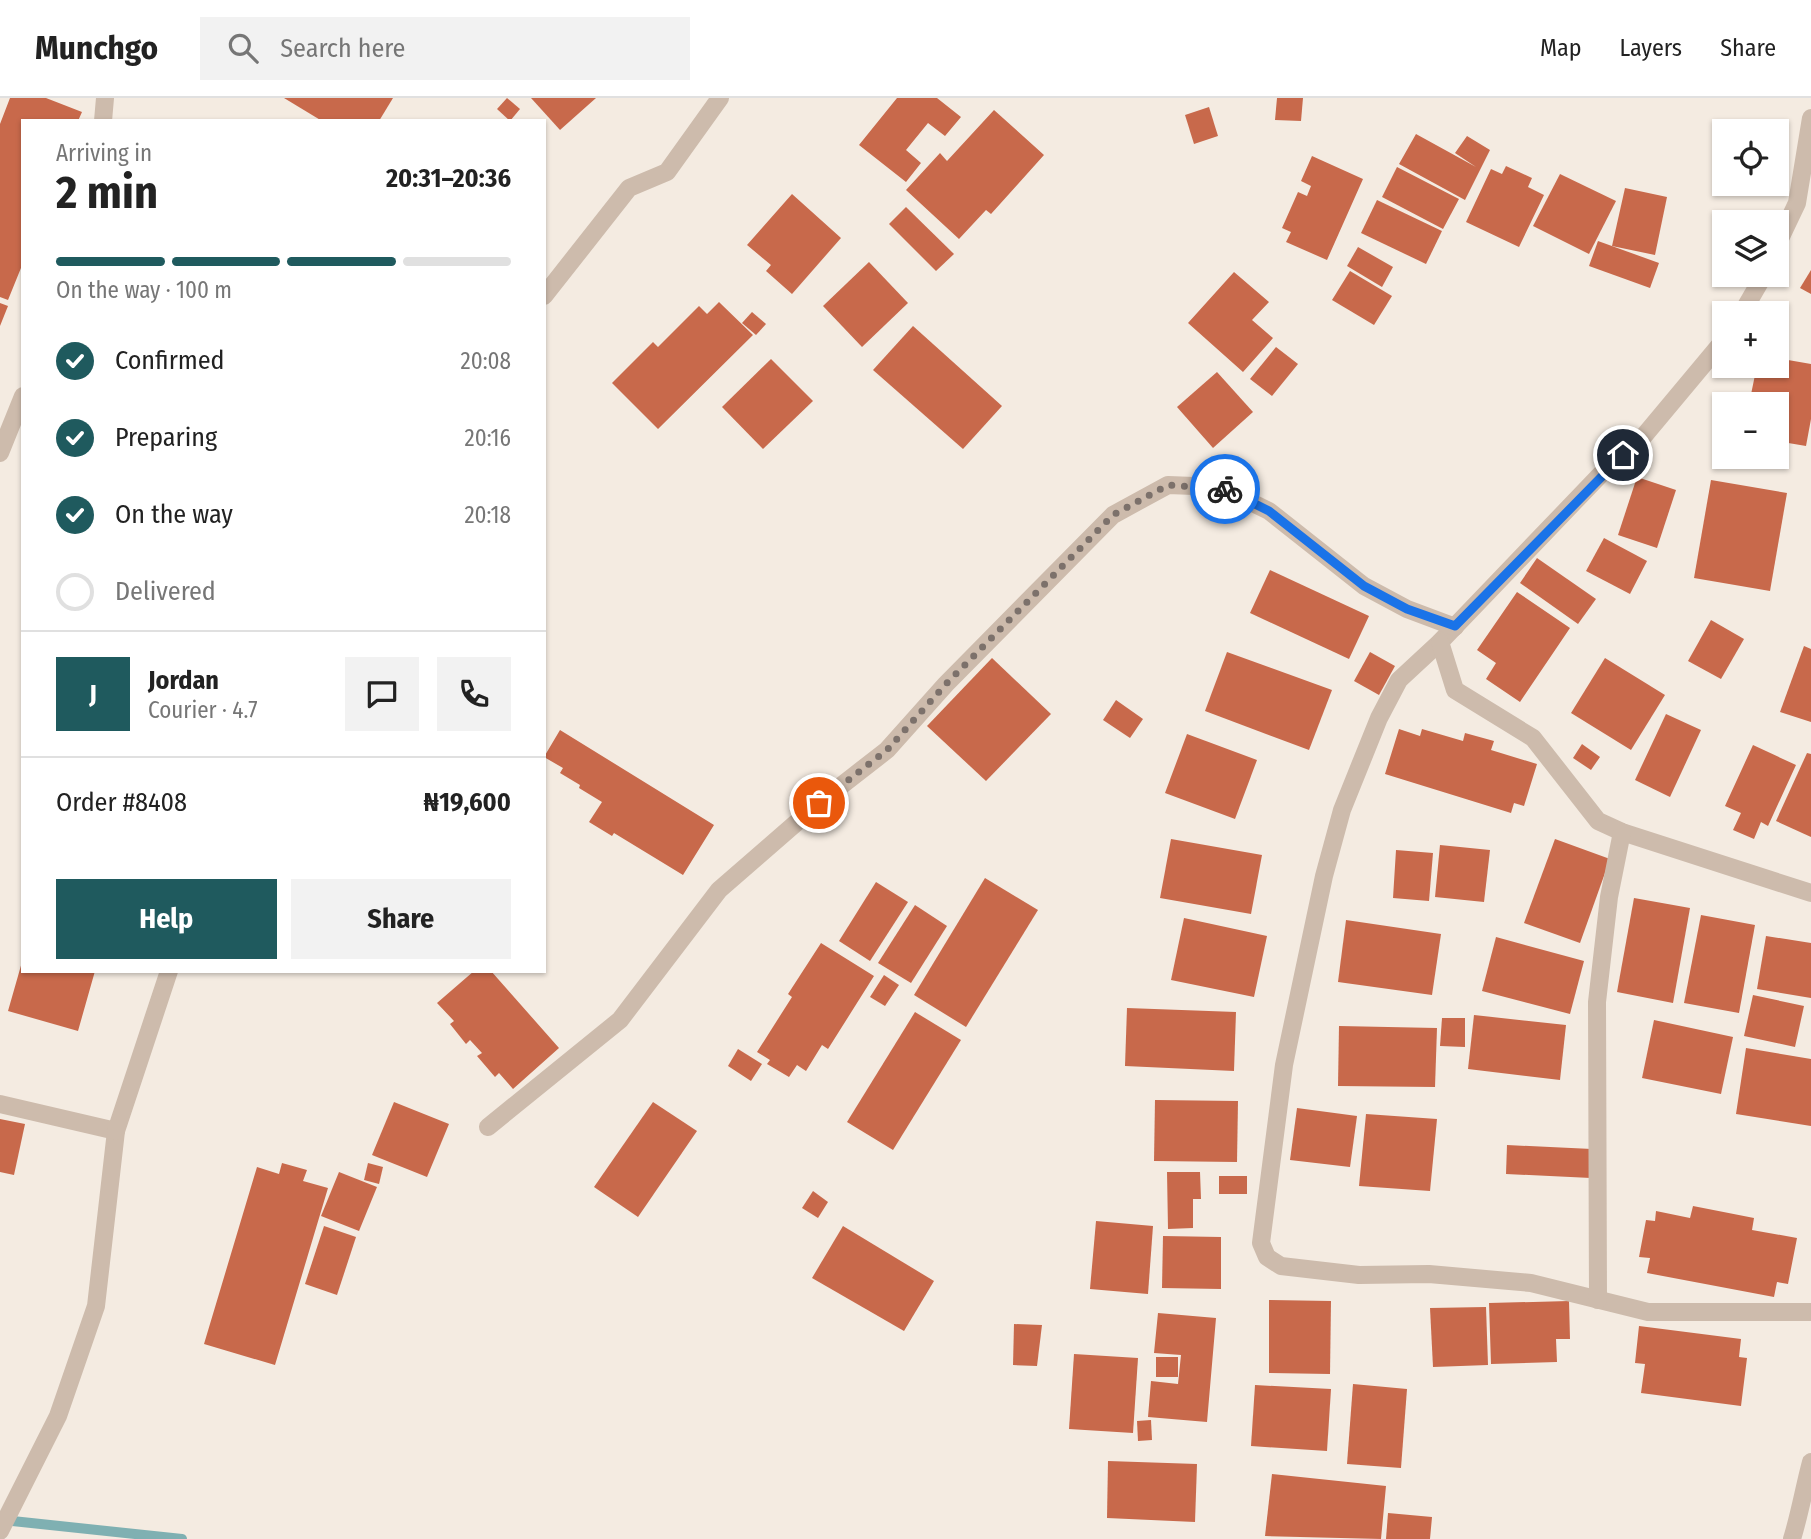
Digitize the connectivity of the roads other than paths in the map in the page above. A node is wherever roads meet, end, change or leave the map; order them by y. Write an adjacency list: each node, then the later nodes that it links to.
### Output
1 (105, 98): 4 (street)
2 (720, 98): 6 (street)
3 (1811, 118): 5 (street)
4 (103, 119)
5 (1789, 220)
6 (546, 293)
7 (1712, 354): 10 (street)
8 (21, 401): 9 (street)
9 (0, 453)
10 (1455, 626): 11 (street); 16 (street)
11 (1440, 642): 12 (street); 18 (street)
12 (1622, 832): 13 (street); 18 (street)
13 (1811, 893)
14 (168, 973): 17 (street)
15 (0, 1104): 17 (street)
16 (488, 1127)
17 (116, 1130): 21 (street)
18 (1598, 1300): 19 (street)
19 (1811, 1312)
20 (1811, 1462): 22 (street)
21 (0, 1531)
22 (1792, 1539)

